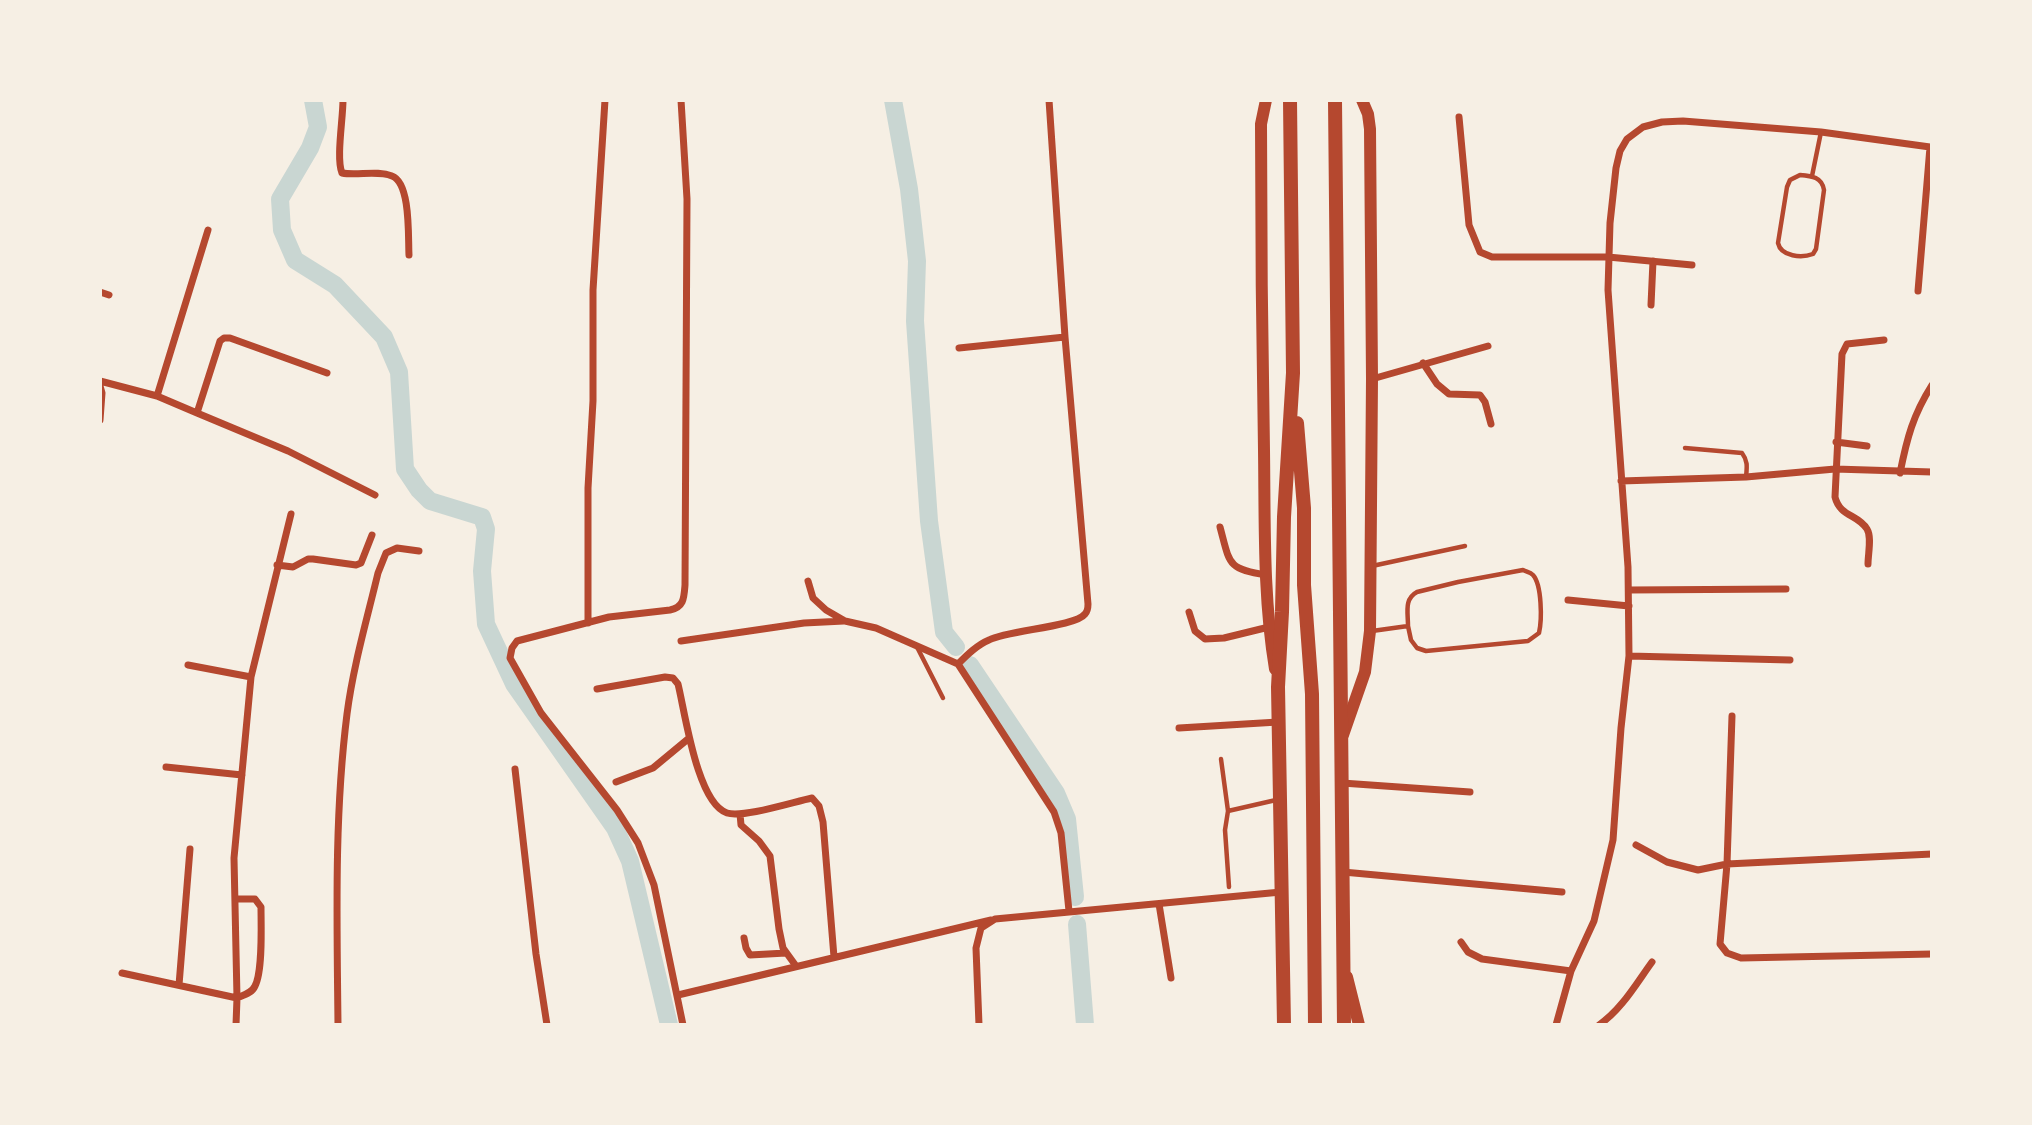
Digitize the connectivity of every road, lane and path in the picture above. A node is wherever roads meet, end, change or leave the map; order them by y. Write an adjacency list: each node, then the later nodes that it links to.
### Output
1 (343, 100): 14 (street)
2 (605, 100): 61 (street)
3 (681, 100): 61 (street)
4 (1049, 100): 22 (street)
5 (1266, 100): 53 (main road)
6 (1290, 100): 28 (main road)
7 (1335, 100): 79 (main road)
8 (1363, 100): 29 (main road)
9 (1459, 117): 15 (street)
10 (1821, 132): 11 (lane); 12 (street); 15 (street)
11 (1812, 176): 11 (lane)
12 (1929, 200): 18 (street)
13 (208, 230): 32 (street)
14 (409, 256)
15 (1608, 257): 16 (street); 43 (street)
16 (1653, 261): 17 (street); 21 (street)
17 (1692, 265)
18 (1918, 291)
19 (100, 292): 20 (street)
20 (108, 295)
21 (1651, 305)
22 (1065, 337): 25 (street); 69 (street)
23 (1884, 340): 36 (street)
24 (1488, 346): 26 (street)
25 (959, 348)
26 (1423, 363): 29 (street); 35 (street)
27 (327, 373): 33 (street)
28 (1293, 373): 72 (main road); 124 (main road)
29 (1372, 379): 52 (main road)
30 (100, 384): 32 (street); 34 (street)
31 (1932, 385): 40 (street)
32 (157, 396): 33 (street)
33 (197, 413): 44 (street)
34 (100, 420)
35 (1491, 424)
36 (1836, 442): 37 (street); 39 (street)
37 (1867, 446)
38 (1685, 448): 42 (lane)
39 (1835, 469): 40 (street); 42 (street); 50 (street)
40 (1900, 472): 41 (street)
41 (1932, 472)
42 (1745, 477): 43 (street)
43 (1620, 481): 56 (street)
44 (375, 495)
45 (291, 514): 51 (street)
46 (1220, 527): 53 (street)
47 (372, 535): 51 (street)
48 (1465, 546): 52 (lane)
49 (419, 551): 118 (street)
50 (1868, 564)
51 (277, 565): 71 (street)
52 (1371, 566): 64 (main road)
53 (1267, 576): 63 (main road)
54 (807, 581): 60 (street)
55 (1786, 589): 56 (street)
56 (1629, 590): 58 (street)
57 (1568, 600): 58 (street)
58 (1629, 606): 67 (street)
59 (1189, 612): 63 (street)
60 (845, 621): 65 (street); 66 (street)
61 (588, 623): 115 (street)
62 (1408, 626): 62 (lane); 64 (lane)
63 (1269, 627): 72 (main road)
64 (1370, 631): 79 (main road)
65 (681, 641)
66 (916, 646): 69 (street); 74 (lane)
67 (1629, 656): 68 (street); 110 (street)
68 (1790, 660)
69 (958, 664): 100 (street)
70 (188, 665): 71 (street)
71 (251, 677): 83 (street)
72 (1278, 687): 76 (main road)
73 (597, 689): 78 (street)
74 (943, 698)
75 (1732, 716): 93 (street)
76 (1279, 722): 77 (street); 87 (main road)
77 (1179, 728)
78 (688, 739): 84 (street); 89 (street)
79 (1341, 739): 85 (main road)
80 (1221, 759): 88 (lane)
81 (166, 767): 83 (street)
82 (514, 769): 119 (street)
83 (242, 775): 98 (street)
84 (615, 782)
85 (1342, 783): 86 (street); 94 (main road)
86 (1470, 792)
87 (1281, 799): 88 (lane); 96 (main road)
88 (1228, 811): 95 (lane)
89 (740, 814): 104 (street); 107 (street)
90 (1636, 845): 93 (street)
91 (190, 849): 113 (street)
92 (1932, 854): 93 (street)
93 (1727, 864): 105 (street)
94 (1342, 872): 97 (street); 106 (main road)
95 (1228, 887)
96 (1282, 892): 99 (street); 114 (main road)
97 (1562, 892)
98 (235, 899): 116 (street); 116 (street)
99 (1159, 904): 100 (street); 112 (street)
100 (1069, 911): 101 (street)
101 (995, 919): 107 (street); 121 (street)
102 (744, 938): 104 (street)
103 (1461, 942): 110 (street)
104 (786, 953): 109 (street)
105 (1932, 954)
106 (1342, 956): 125 (main road); 126 (main road)
107 (834, 957): 109 (street)
108 (1652, 962): 128 (street)
109 (796, 966): 115 (street)
110 (1571, 971): 127 (street)
111 (122, 973): 113 (street)
112 (1171, 978)
113 (179, 985): 116 (street)
114 (1283, 992): 122 (main road); 123 (main road)
115 (678, 995): 120 (street)
116 (237, 998): 117 (street)
117 (236, 1025)
118 (338, 1025)
119 (547, 1025)
120 (683, 1025)
121 (979, 1025)
122 (1277, 1025)
123 (1284, 1025)
124 (1315, 1025)
125 (1344, 1025)
126 (1359, 1025)
127 (1556, 1025)
128 (1599, 1025)

